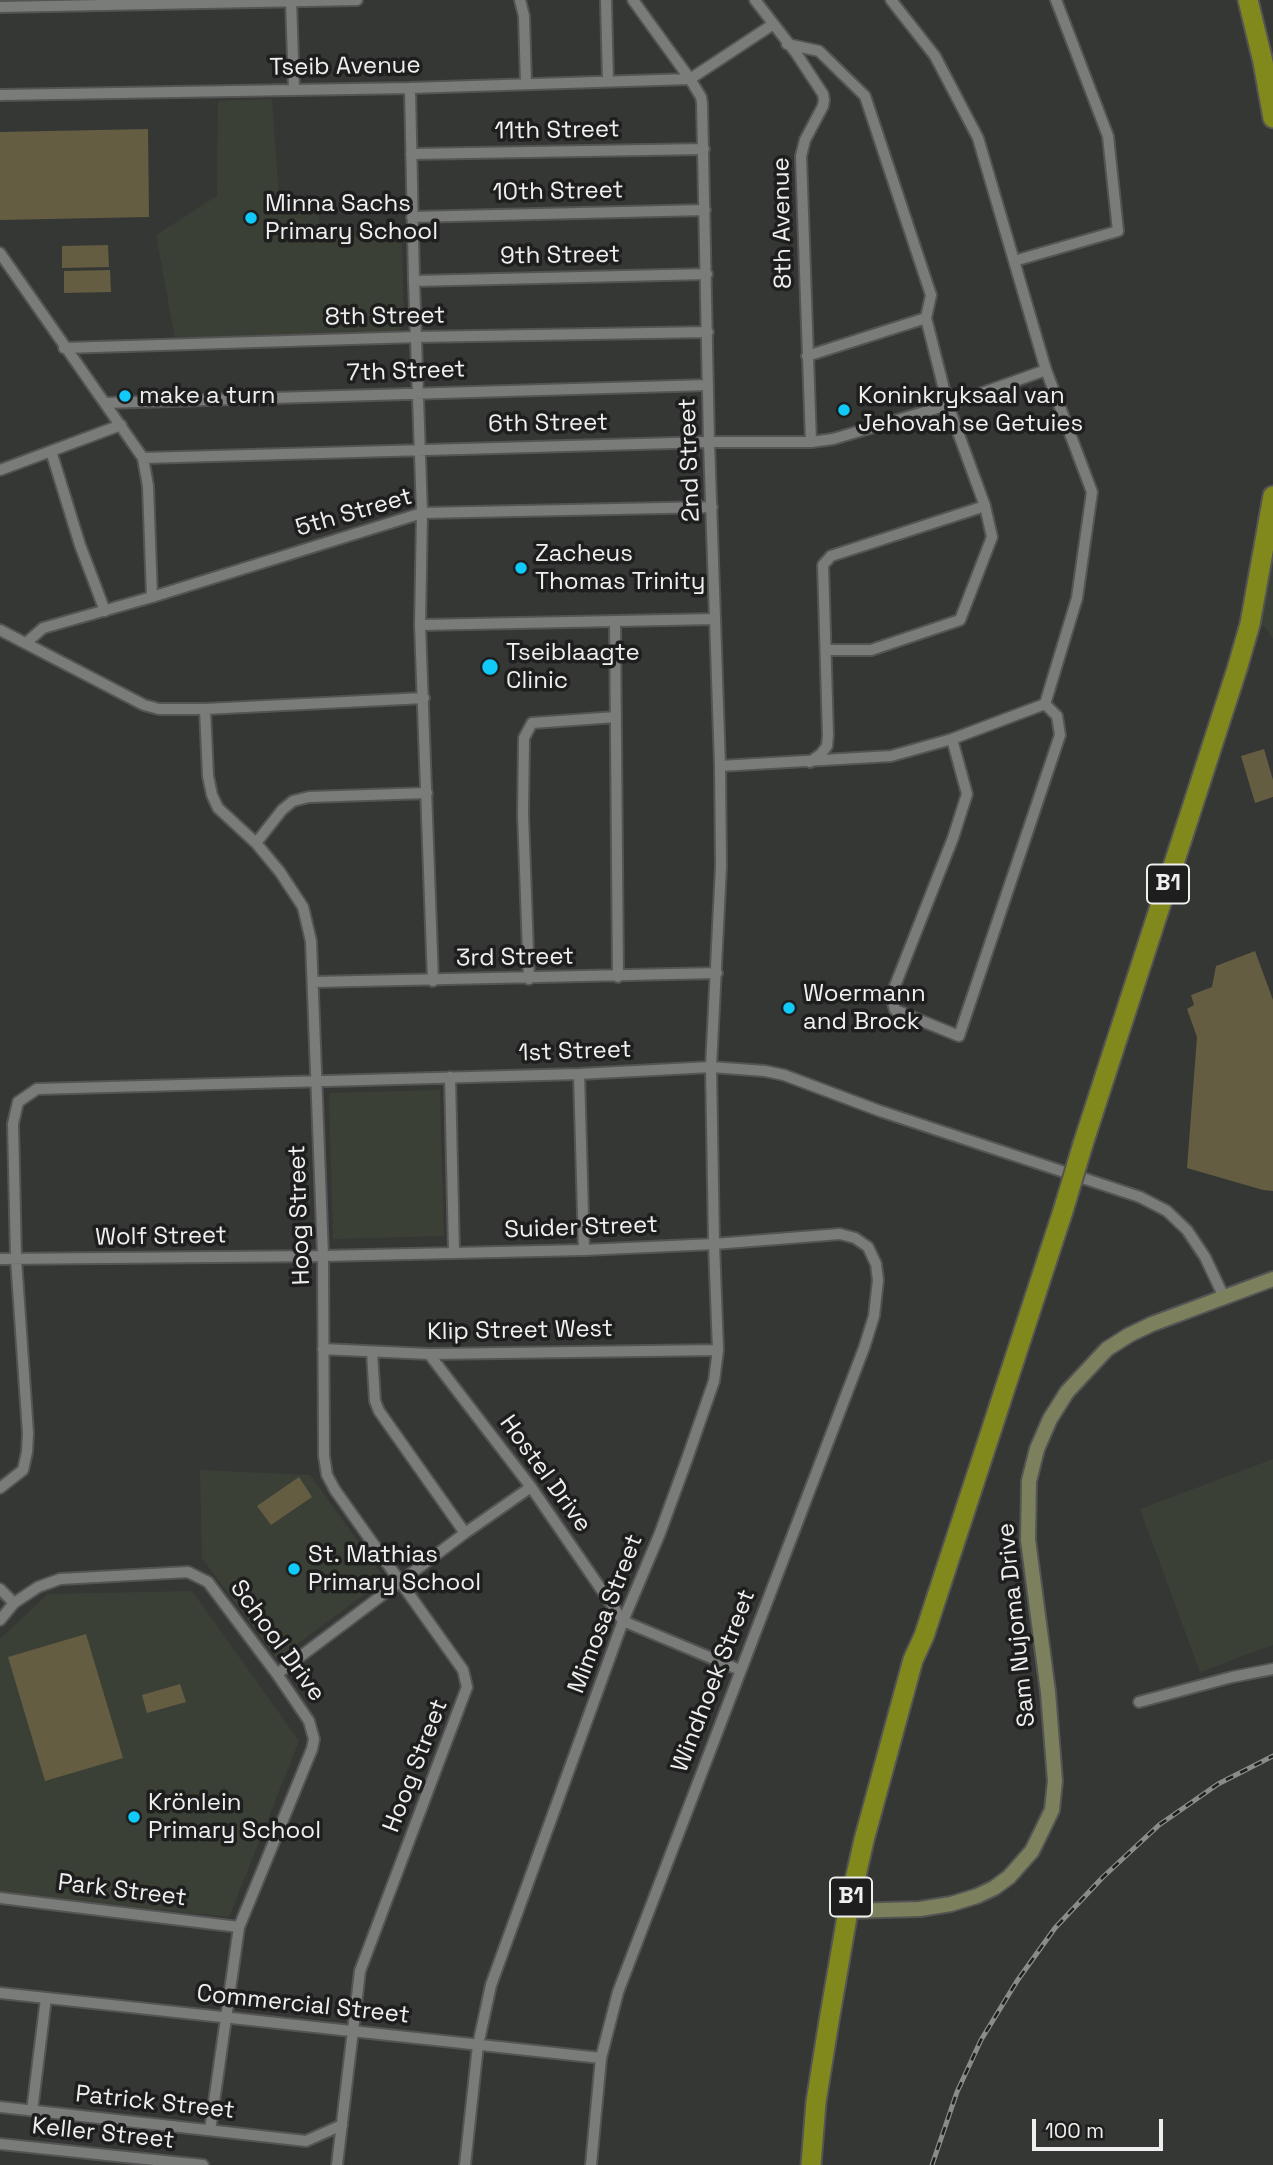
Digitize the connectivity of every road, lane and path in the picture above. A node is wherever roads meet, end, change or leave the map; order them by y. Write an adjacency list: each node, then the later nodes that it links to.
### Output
1 (357, 0): 9 (street)
2 (520, 0): 16 (street)
3 (606, 0): 15 (street)
4 (633, 0): 14 (street, 2nd Street)
5 (755, 0): 12 (street, 8th Avenue)
6 (891, 0): 26 (street)
7 (1056, 0): 26 (street)
8 (1248, 0): 20 (highway)
9 (291, 1): 10 (street); 18 (street)
10 (119, 3): 11 (street)
11 (0, 8)
12 (772, 25): 13 (street, 8th Avenue); 14 (street)
13 (788, 44): 29 (street); 33 (street, 8th Avenue)
14 (690, 79): 15 (street, Tseib Avenue); 21 (street, 2nd Street)
15 (608, 80): 16 (street, Tseib Avenue)
16 (526, 83): 17 (street, Tseib Avenue)
17 (410, 88): 18 (street, Tseib Avenue); 22 (street)
18 (293, 89): 19 (street, Tseib Avenue)
19 (0, 96)
20 (1273, 118)
21 (704, 149): 22 (street, 11th Street); 23 (street, 2nd Street)
22 (411, 155): 24 (street)
23 (705, 210): 24 (street, 10th Street); 27 (street, 2nd Street)
24 (412, 217): 28 (street)
25 (0, 253): 32 (street)
26 (1014, 261): 34 (street)
27 (707, 274): 28 (street, 9th Street); 30 (street, 2nd Street)
28 (414, 281): 31 (street)
29 (926, 318): 33 (street); 38 (street)
30 (708, 332): 31 (street, 8th Street); 35 (street, 2nd Street)
31 (416, 337): 32 (street, 8th Street); 36 (street)
32 (64, 348): 37 (street)
33 (807, 356): 41 (street, 8th Avenue)
34 (1046, 370): 38 (street, 6th Street); 59 (street)
35 (708, 386): 36 (street, 7th Street); 40 (street, 2nd Street)
36 (417, 392): 37 (street, 7th Street); 42 (street)
37 (105, 403): 39 (street)
38 (948, 405): 41 (street, 6th Street); 47 (street)
39 (121, 425): 43 (street); 44 (street)
40 (709, 442): 41 (street, 6th Street); 42 (street, 6th Street); 48 (street, 2nd Street)
41 (811, 442)
42 (419, 449): 44 (street, 6th Street); 49 (street)
43 (51, 451): 45 (street); 51 (street)
44 (143, 458): 50 (street)
45 (0, 471)
46 (1273, 496): 102 (highway, B1, bridge)
47 (985, 506): 57 (street); 57 (street)
48 (712, 508): 49 (street, 5th Street); 52 (street, 2nd Street)
49 (422, 513): 50 (street, 5th Street); 54 (street)
50 (152, 597): 51 (street, 5th Street)
51 (105, 611): 56 (street, 5th Street)
52 (715, 620): 53 (street); 64 (street, 2nd Street)
53 (615, 621): 54 (street); 61 (street)
54 (420, 625): 58 (street)
55 (0, 630): 56 (street)
56 (26, 643): 60 (street)
57 (826, 650): 63 (street)
58 (424, 698): 60 (street); 65 (street)
59 (1045, 704): 62 (street); 62 (street)
60 (205, 709): 66 (street, Hoog Street)
61 (616, 717): 68 (street); 69 (street)
62 (952, 739): 63 (street)
63 (810, 762): 64 (street)
64 (720, 766): 67 (street, 2nd Street)
65 (427, 793): 66 (street); 70 (street)
66 (256, 843): 71 (street, Hoog Street)
67 (717, 973): 68 (street, 3rd Street); 72 (street, 2nd Street)
68 (618, 977): 69 (street, 3rd Street)
69 (529, 979): 70 (street, 3rd Street)
70 (433, 981): 71 (street, 3rd Street)
71 (313, 982): 75 (street, Hoog Street)
72 (711, 1067): 73 (street, 1st Street); 77 (street, Mimosa Street); 84 (street, 1st Street)
73 (579, 1074): 74 (street, 1st Street); 78 (street)
74 (450, 1077): 75 (street, 1st Street); 79 (street)
75 (317, 1081): 80 (street, Hoog Street); 82 (street, 1st Street)
76 (840, 1234): 77 (street, Suider Street); 98 (street, Windhoek Street)
77 (713, 1244): 78 (street, Suider Street); 86 (street, Mimosa Street)
78 (584, 1250): 79 (street, Suider Street)
79 (454, 1252): 80 (street, Suider Street)
80 (323, 1256): 82 (street, Wolf Street); 85 (street, Hoog Street)
81 (0, 1259): 82 (street, Wolf Street)
82 (16, 1259): 90 (street, 1st Street)
83 (1273, 1279): 84 (main road, Sam Nujoma Drive)
84 (1224, 1297): 102 (main road, Sam Nujoma Drive)
85 (323, 1349): 87 (street, Klip Street West); 92 (street, Hoog Street)
86 (718, 1350): 88 (street, Klip Street West); 96 (street, Mimosa Street)
87 (372, 1352): 88 (street, Klip Street West); 91 (street)
88 (429, 1354): 89 (street, Hostel Drive)
89 (531, 1487): 91 (street); 96 (street, Hostel Drive)
90 (0, 1488)
91 (465, 1533): 92 (street)
92 (400, 1582): 99 (street); 107 (street, Hoog Street)
93 (0, 1589): 94 (street)
94 (14, 1603): 95 (street, School Drive); 99 (street, School Drive)
95 (0, 1620)
96 (623, 1621): 98 (street); 108 (street, Mimosa Street)
97 (1273, 1669): 100 (street)
98 (740, 1670): 109 (street, Windhoek Street)
99 (277, 1674): 103 (street, School Drive)
100 (1139, 1702)
101 (0, 1898): 103 (street, Park Street)
102 (853, 1911): 119 (highway, B1); 120 (highway, B1)
103 (239, 1927): 106 (street, School Drive)
104 (0, 1993): 105 (street, Commercial Street)
105 (46, 1998): 106 (street, Commercial Street); 111 (street)
106 (226, 2018): 107 (street, Commercial Street); 113 (street, School Drive)
107 (354, 2033): 108 (street, Commercial Street); 112 (street, Hoog Street)
108 (478, 2045): 109 (street, Commercial Street); 117 (street, Mimosa Street)
109 (601, 2058): 118 (street, Windhoek Street)
110 (0, 2107): 111 (street, Patrick Street)
111 (32, 2110): 113 (street, Patrick Street)
112 (342, 2125): 113 (street, Patrick Street); 116 (street, Hoog Street)
113 (210, 2130)
114 (0, 2144): 115 (street, Keller Street)
115 (203, 2165)
116 (337, 2165)
117 (465, 2165)
118 (591, 2165)
119 (811, 2165)
120 (818, 2165)

